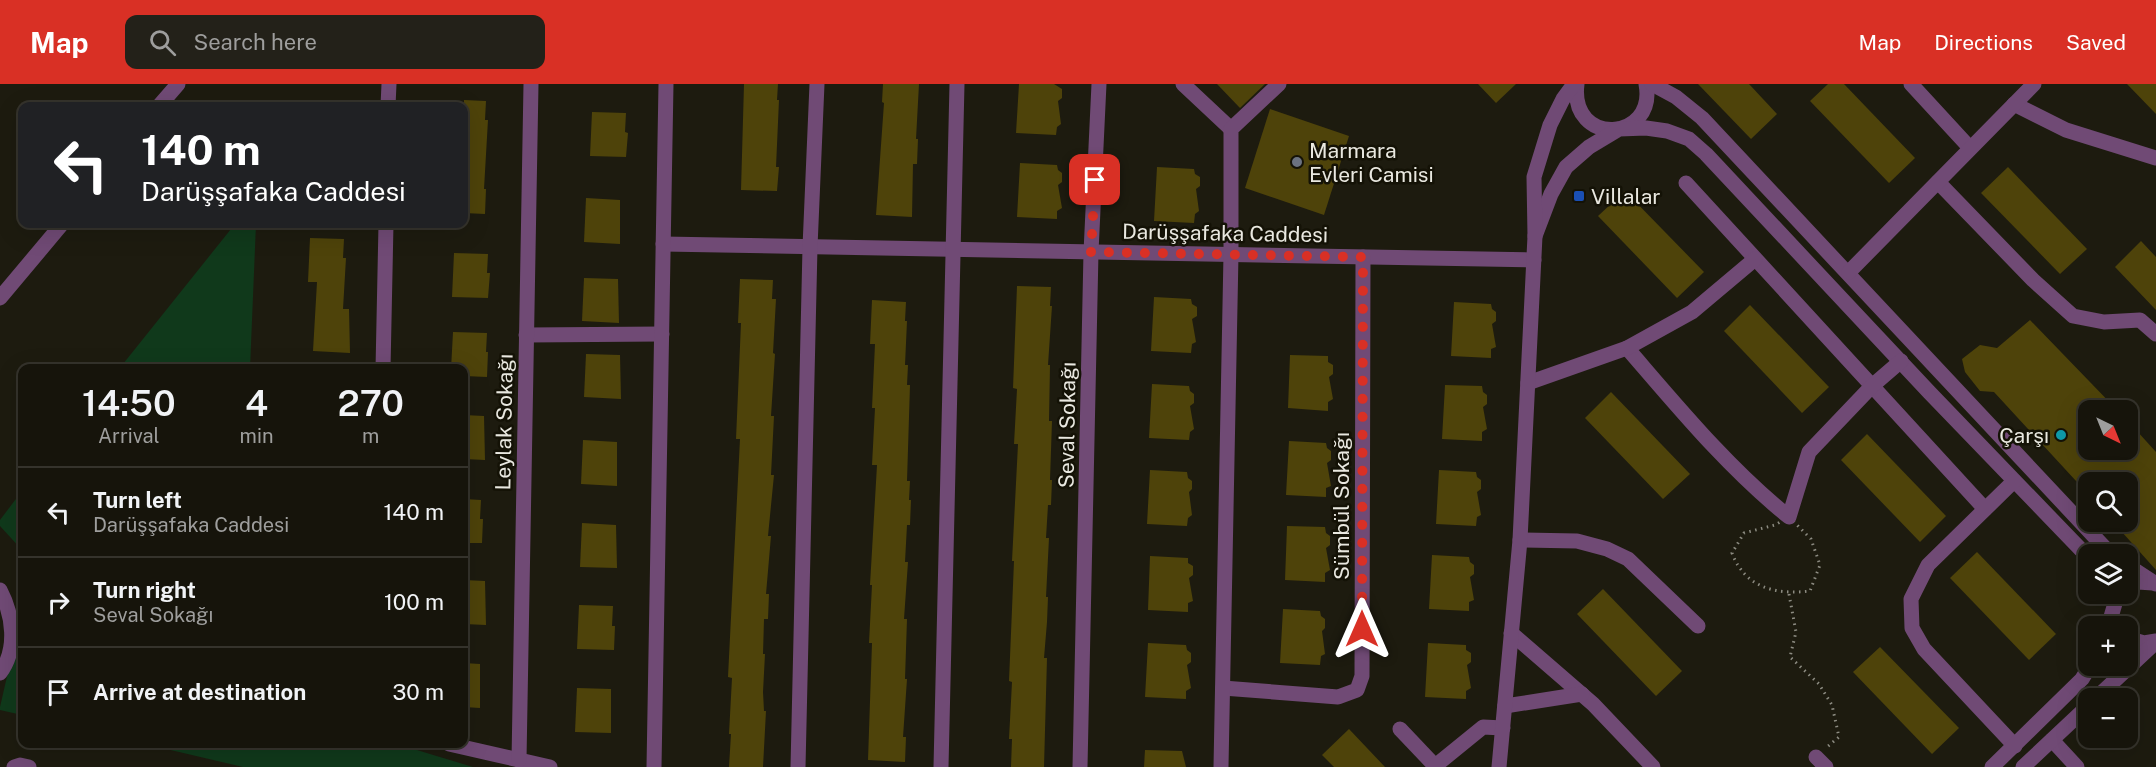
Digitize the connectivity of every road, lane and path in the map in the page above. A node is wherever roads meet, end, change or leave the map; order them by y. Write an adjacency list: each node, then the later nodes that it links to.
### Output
1 (178, 84): 15 (street)
2 (389, 84): 16 (street)
3 (531, 84): 39 (street, Leylak Sokağı)
4 (666, 84): 27 (street)
5 (817, 84): 28 (street)
6 (957, 84): 29 (street)
7 (1099, 84): 30 (street, Seval Sokağı)
8 (1183, 84): 18 (street)
9 (1279, 84): 18 (street)
10 (1576, 84): 19 (street); 26 (street)
11 (1646, 84): 19 (street)
12 (1652, 84): 35 (street)
13 (1911, 84): 20 (street)
14 (2034, 84): 17 (street)
15 (162, 102)
16 (388, 102)
17 (2014, 104): 20 (street); 21 (street)
18 (1231, 129): 31 (street)
19 (1619, 129): 26 (street); 41 (street)
20 (1970, 148): 22 (street)
21 (2156, 158)
22 (1938, 182): 35 (street); 38 (street)
23 (1686, 183): 33 (street)
24 (59, 228): 36 (street)
25 (386, 228): 42 (street)
26 (1535, 236): 34 (street)
27 (663, 244): 28 (street, Darüşşafaka Caddesi); 37 (street)
28 (810, 247): 29 (street, Darüşşafaka Caddesi); 84 (street)
29 (954, 249): 30 (street, Darüşşafaka Caddesi); 85 (street)
30 (1091, 252): 31 (street, Darüşşafaka Caddesi); 86 (street, Seval Sokağı)
31 (1231, 254): 32 (street, Darüşşafaka Caddesi); 67 (street)
32 (1363, 257): 34 (street, Darüşşafaka Caddesi); 67 (street, Sümbül Sokağı)
33 (1755, 259): 40 (street); 44 (street)
34 (1534, 260): 43 (street)
35 (1848, 272): 49 (street)
36 (0, 298)
37 (662, 334): 39 (street); 83 (street)
38 (2156, 334)
39 (526, 335): 77 (street, Leylak Sokağı)
40 (1627, 348): 43 (street); 47 (street)
41 (1901, 361): 44 (street); 45 (street)
42 (382, 364)
43 (1528, 383): 48 (street)
44 (1872, 386): 46 (street); 47 (street)
45 (2014, 481): 46 (street); 50 (street)
46 (1985, 509): 75 (street)
47 (1789, 517): 55 (path); 55 (path)
48 (1520, 540): 61 (street); 62 (street)
49 (2101, 544)
50 (2078, 547)
51 (2138, 572): 53 (street)
52 (2138, 582): 53 (street)
53 (2156, 584)
54 (0, 590): 65 (street)
55 (1789, 594): 78 (path)
56 (2111, 604): 58 (street)
57 (2115, 604): 58 (street)
58 (2113, 609): 59 (street); 60 (street)
59 (2111, 616)
60 (2114, 616)
61 (1698, 626)
62 (1511, 633): 69 (street); 70 (street)
63 (2156, 641): 64 (street); 68 (street)
64 (2138, 642)
65 (0, 673)
66 (2084, 676): 75 (street)
67 (1222, 688): 87 (street)
68 (2107, 688)
69 (1582, 694): 70 (street); 89 (street)
70 (1504, 706): 72 (street)
71 (2078, 715): 74 (street)
72 (1503, 728): 79 (street); 88 (street)
73 (1400, 729): 79 (street)
74 (2052, 740): 91 (street); 92 (street)
75 (2015, 746): 90 (street)
76 (466, 748): 77 (street)
77 (519, 760): 82 (street)
78 (1821, 762)
79 (1435, 766)
80 (14, 767): 81 (street)
81 (29, 767)
82 (550, 767)
83 (654, 767)
84 (798, 767)
85 (941, 767)
86 (1080, 767)
87 (1221, 767)
88 (1499, 767)
89 (1653, 767)
90 (1992, 767)
91 (2023, 767)
92 (2077, 767)

